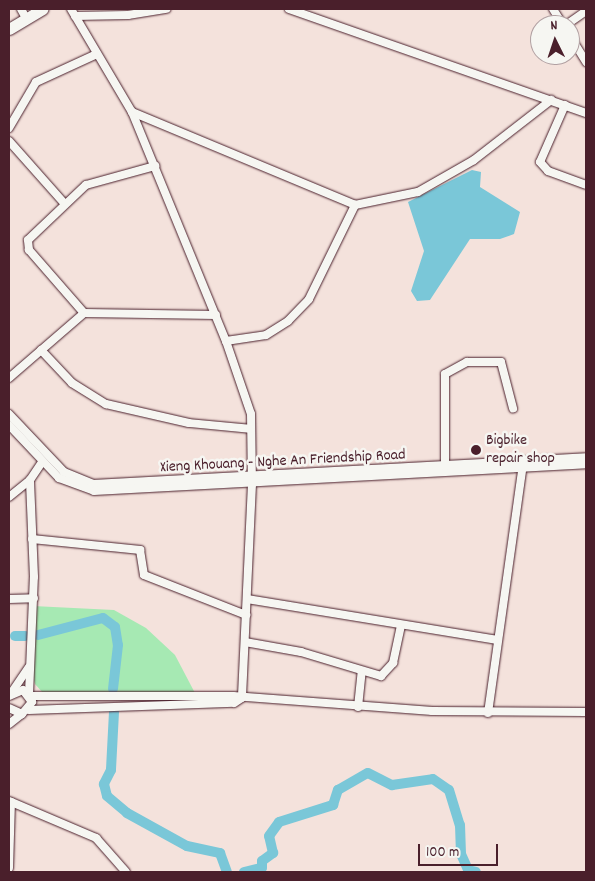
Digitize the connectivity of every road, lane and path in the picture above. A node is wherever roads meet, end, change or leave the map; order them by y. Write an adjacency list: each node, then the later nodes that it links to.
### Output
1 (42, 9): 5 (highway)
2 (165, 9): 4 (street)
3 (289, 9): 8 (street)
4 (73, 12): 7 (street)
5 (24, 14): 6 (highway)
6 (9, 29)
7 (97, 54): 10 (street); 12 (street)
8 (551, 100): 9 (street); 17 (street)
9 (565, 105): 11 (street); 15 (street)
10 (132, 112): 14 (street); 17 (street)
11 (586, 113)
12 (9, 128)
13 (9, 141): 16 (street)
14 (155, 166): 16 (street); 19 (street)
15 (586, 185)
16 (65, 204): 18 (street)
17 (355, 205): 20 (street)
18 (84, 313): 19 (street); 21 (street)
19 (216, 315): 20 (street)
20 (226, 341): 26 (street)
21 (41, 350): 22 (street); 26 (street)
22 (9, 378)
23 (513, 408): 31 (street)
24 (9, 414): 33 (street, Xieng Khouang - Nghe An Friendship Road)
25 (9, 425): 28 (street, Xieng Khouang - Nghe An Friendship Road)
26 (251, 429): 33 (street)
27 (586, 458): 29 (street, Xieng Khouang - Nghe An Friendship Road)
28 (42, 462): 32 (street); 33 (street, Xieng Khouang - Nghe An Friendship Road)
29 (523, 464): 30 (street, Xieng Khouang - Nghe An Friendship Road); 31 (street, Xieng Khouang - Nghe An Friendship Road); 33 (street, Xieng Khouang - Nghe An Friendship Road); 41 (street)
30 (586, 464)
31 (445, 466): 33 (street, Xieng Khouang - Nghe An Friendship Road)
32 (30, 480): 34 (street); 35 (street)
33 (252, 481): 38 (street)
34 (9, 497)
35 (32, 539): 36 (street); 39 (street)
36 (34, 598): 37 (street); 43 (street)
37 (9, 599)
38 (247, 599): 39 (street); 40 (street)
39 (246, 615): 42 (street)
40 (401, 626): 41 (street); 44 (street)
41 (498, 640): 52 (street)
42 (245, 642): 44 (street); 47 (street)
43 (30, 665): 45 (street); 46 (street)
44 (362, 671): 48 (street)
45 (10, 694): 46 (street)
46 (30, 695): 47 (street); 50 (street)
47 (242, 698): 48 (street); 50 (street)
48 (358, 706): 52 (street)
49 (9, 709): 50 (street)
50 (26, 712): 53 (street)
51 (586, 712): 52 (street)
52 (488, 713)
53 (9, 724)
54 (10, 801): 55 (street); 56 (street)
55 (9, 868)
56 (126, 870)

